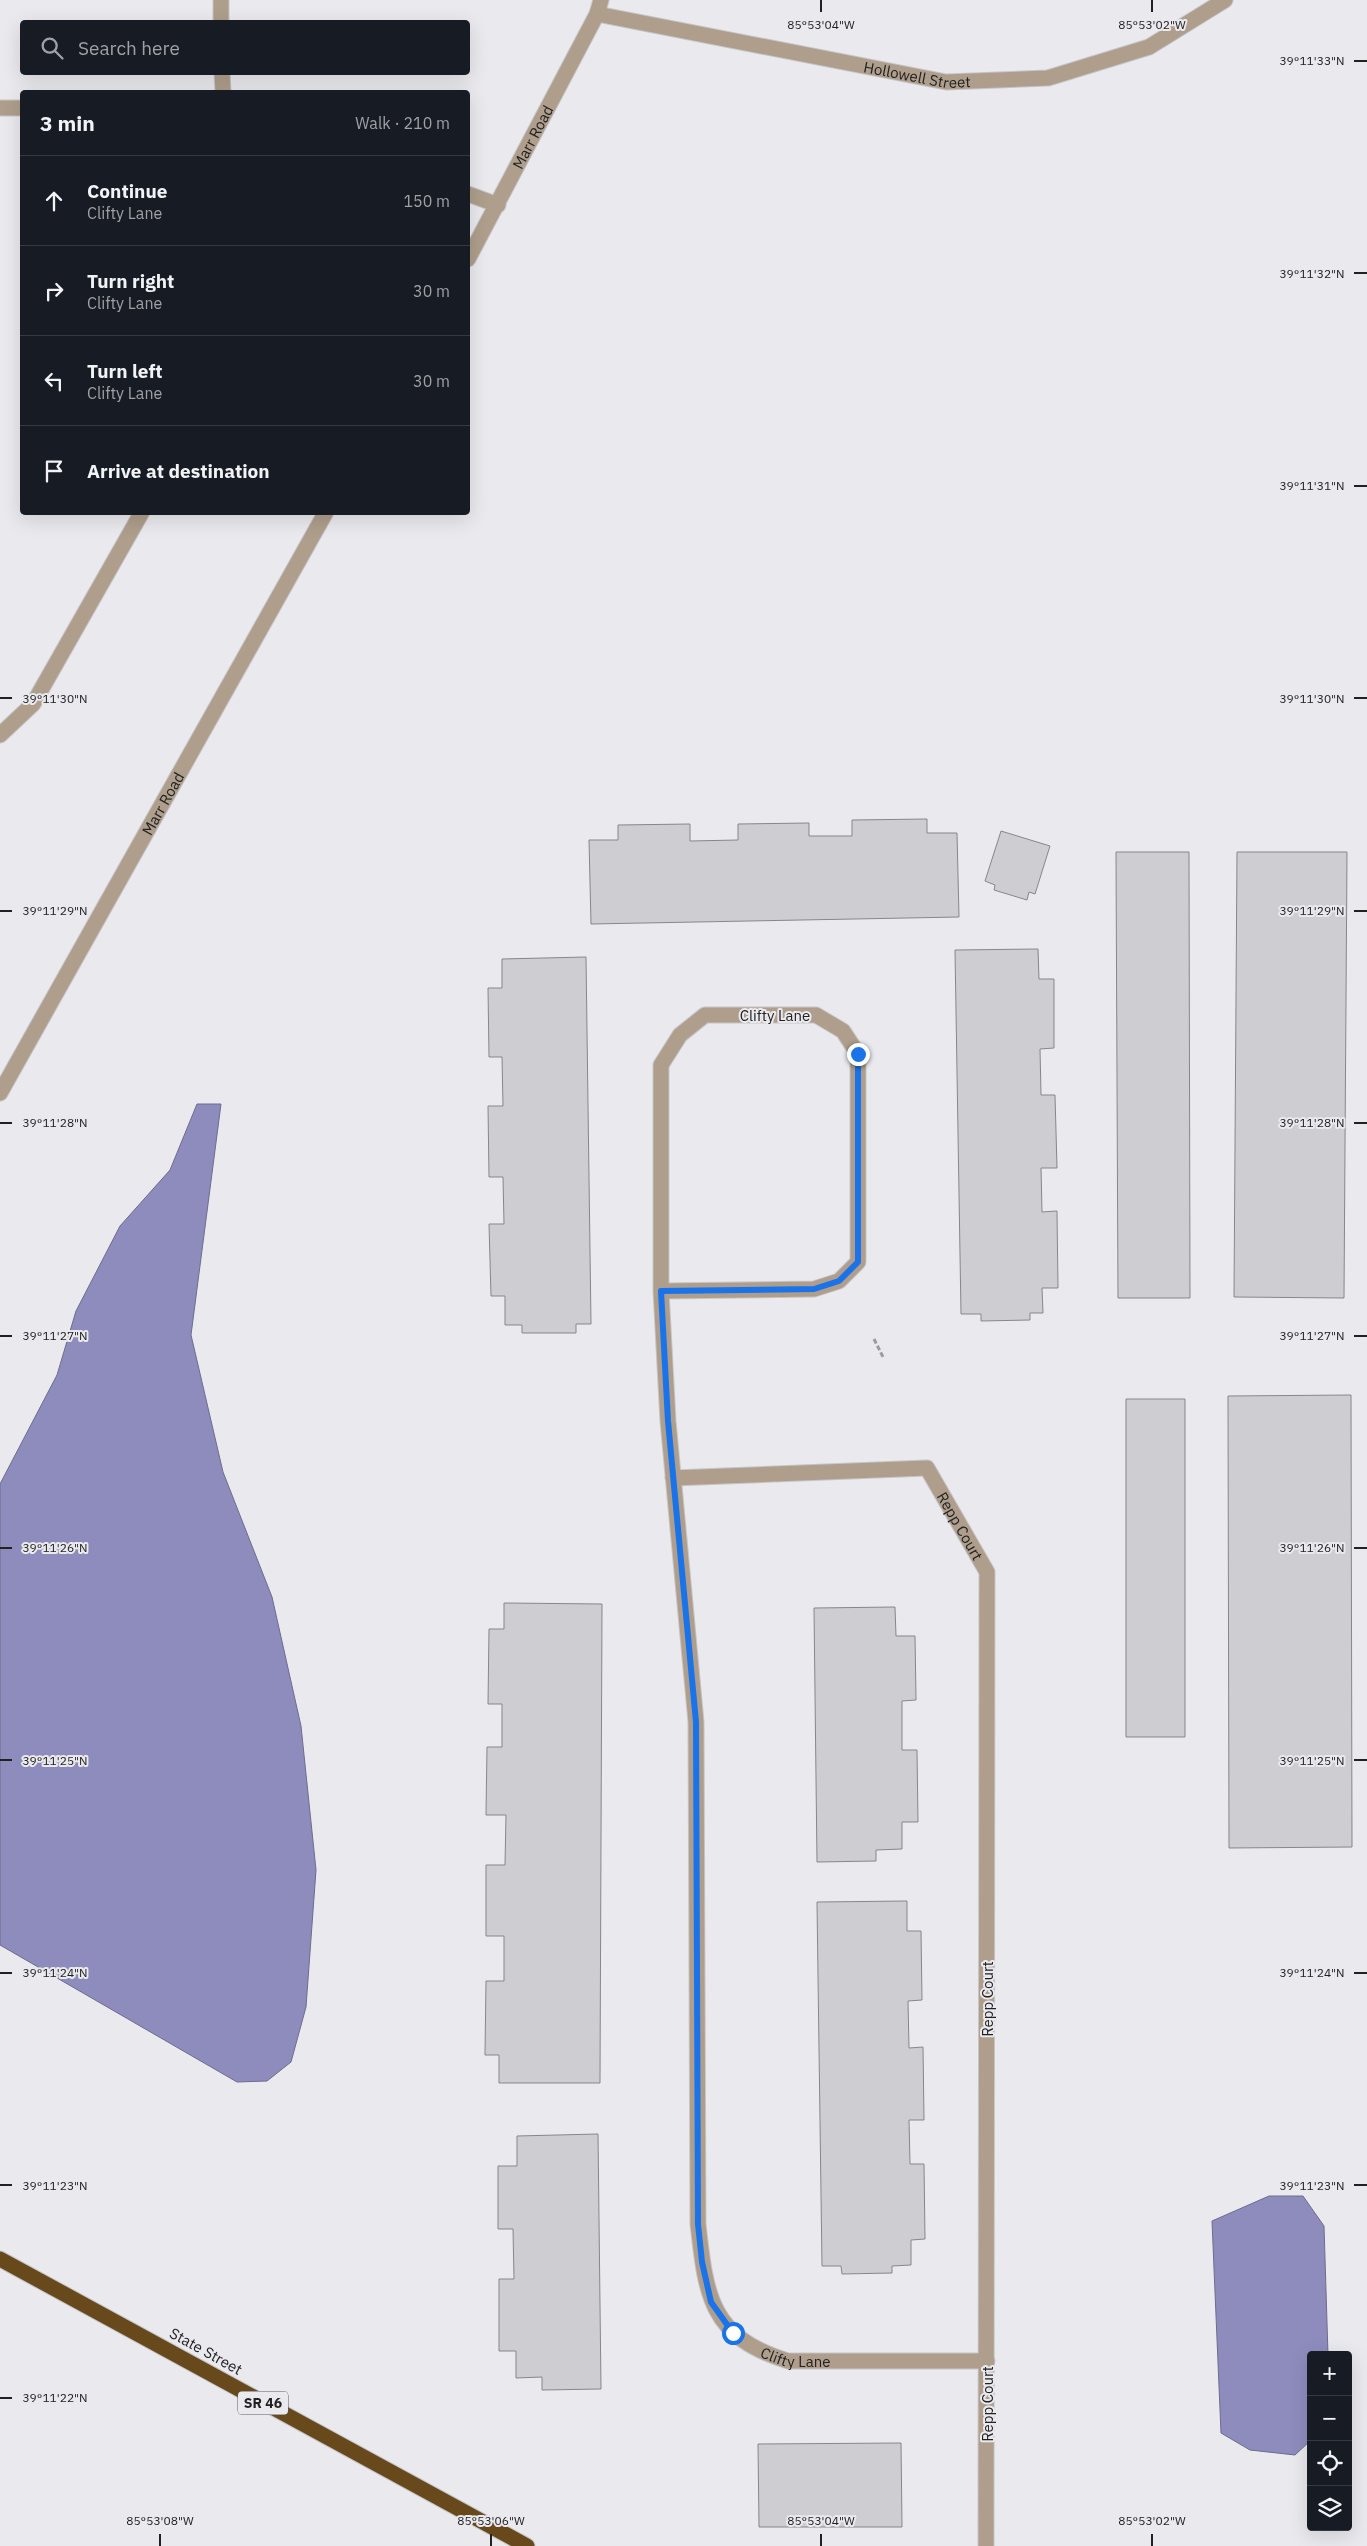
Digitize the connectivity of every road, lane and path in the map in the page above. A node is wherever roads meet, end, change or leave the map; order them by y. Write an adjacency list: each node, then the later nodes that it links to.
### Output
1 (221, 0): 4 (street)
2 (1225, 0): 3 (street, Hollowell Street)
3 (599, 7): 10 (street, Marr Road)
4 (221, 20)
5 (222, 75): 6 (street)
6 (223, 90)
7 (0, 108): 8 (street)
8 (20, 108)
9 (470, 195): 10 (street)
10 (498, 205): 11 (street, Marr Road)
11 (470, 255)
12 (140, 515): 14 (street)
13 (324, 515): 15 (street, Marr Road)
14 (0, 735)
15 (0, 1093)
16 (661, 1291): 16 (street, Clifty Lane); 19 (street, Clifty Lane)
17 (874, 1339): 18 (path)
18 (883, 1357)
19 (673, 1478): 21 (street, Clifty Lane); 21 (street, Repp Court)
20 (0, 2259): 22 (highway, State Street / SR 46)
21 (987, 2361): 23 (street, Repp Court)
22 (527, 2546)
23 (986, 2546)

